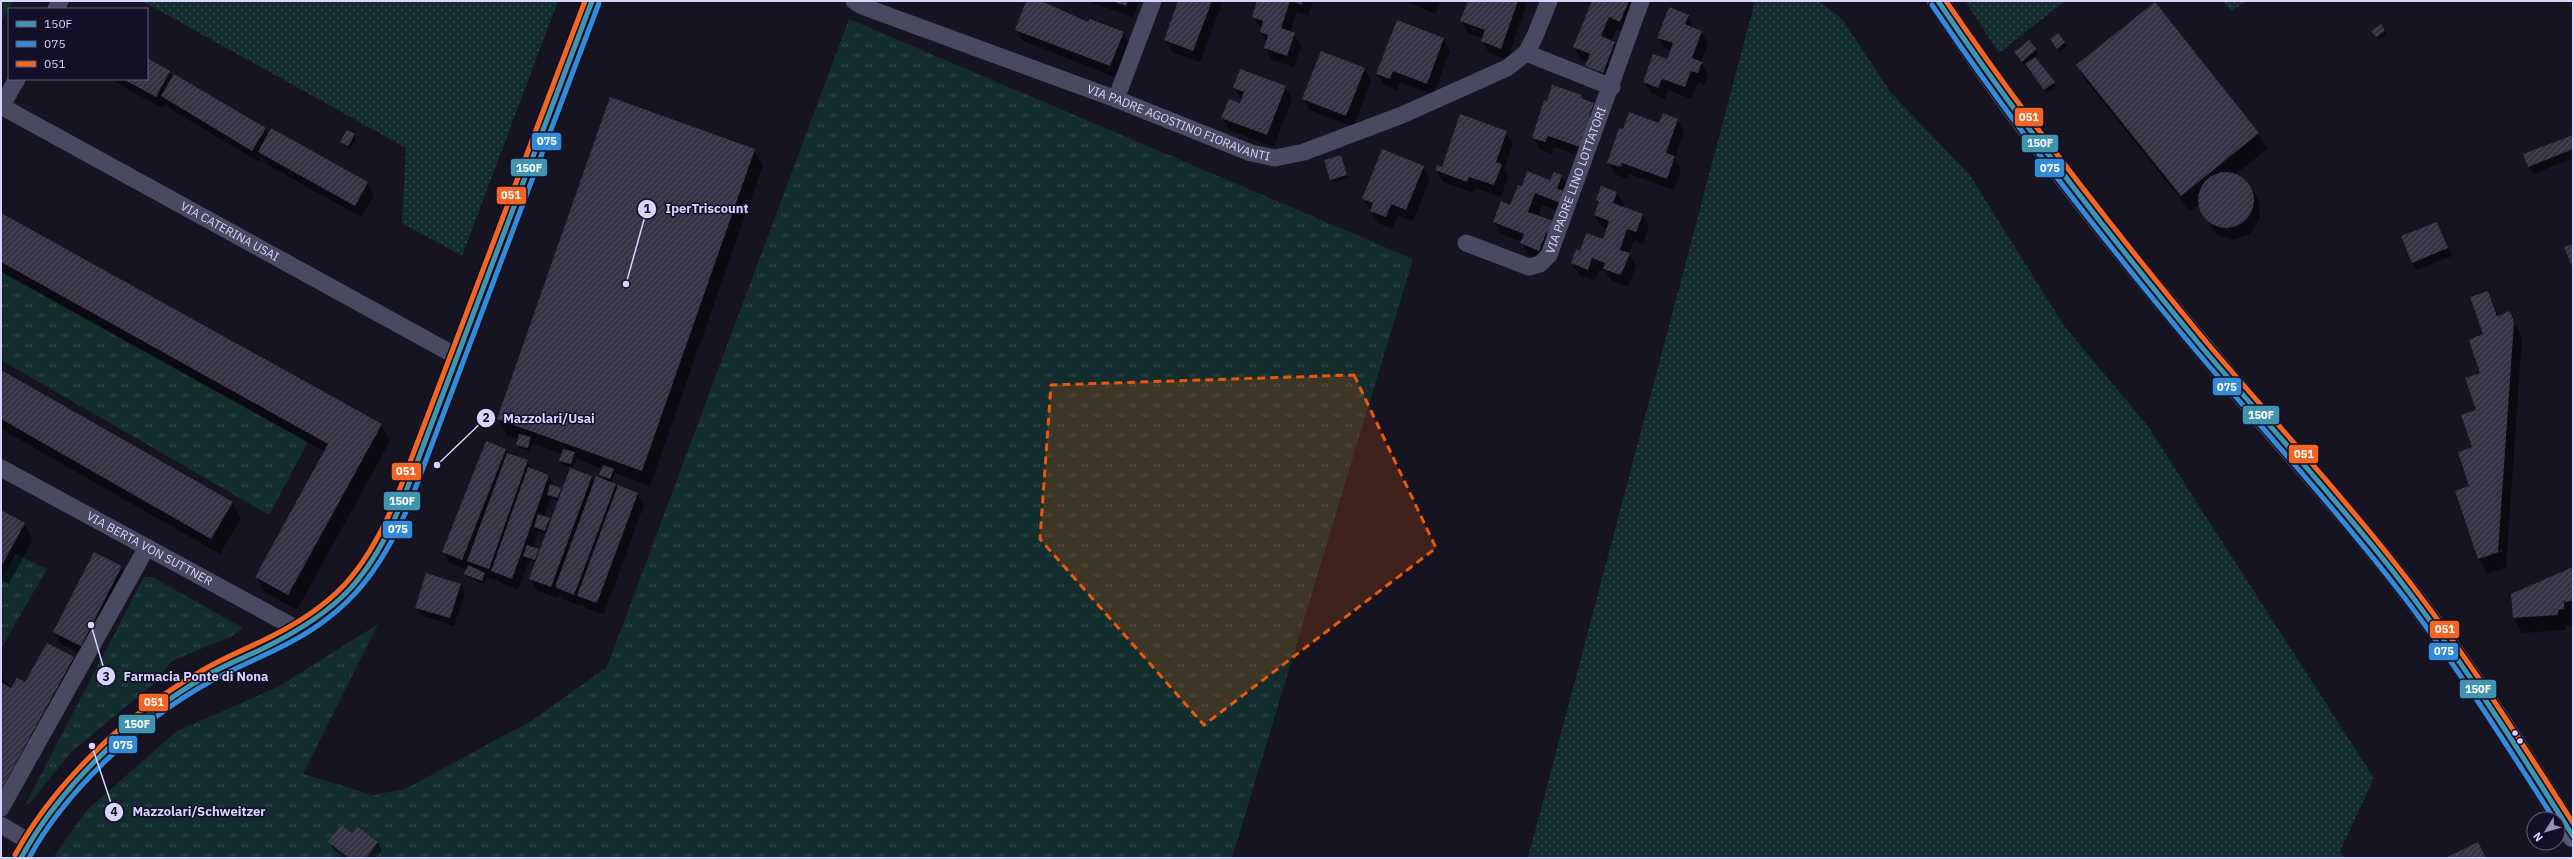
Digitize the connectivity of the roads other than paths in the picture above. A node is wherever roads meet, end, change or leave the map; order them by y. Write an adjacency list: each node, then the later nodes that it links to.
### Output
1 (592, 1): 13 (street)
2 (1153, 1): 10 (street)
3 (1549, 1): 7 (street, VIA PADRE AGOSTINO FIORAVANTI)
4 (1641, 1): 9 (street, VIA PADRE LINO LOTTATORI)
5 (1938, 1): 19 (main road)
6 (858, 4): 10 (street, VIA PADRE AGOSTINO FIORAVANTI)
7 (1526, 53): 9 (street); 10 (street, VIA PADRE AGOSTINO FIORAVANTI)
8 (15, 80): 11 (street)
9 (1612, 87): 12 (street, VIA PADRE LINO LOTTATORI)
10 (1116, 99)
11 (1, 106): 13 (street, VIA CATERINA USAI)
12 (1466, 243)
13 (458, 357): 16 (street)
14 (1, 468): 15 (street, VIA BERTA VON SUTTNER)
15 (147, 548): 16 (street, VIA BERTA VON SUTTNER); 17 (street)
16 (299, 630): 20 (street)
17 (1, 808)
18 (1, 825): 20 (street)
19 (2573, 836)
20 (28, 841): 21 (street)
21 (21, 858)

